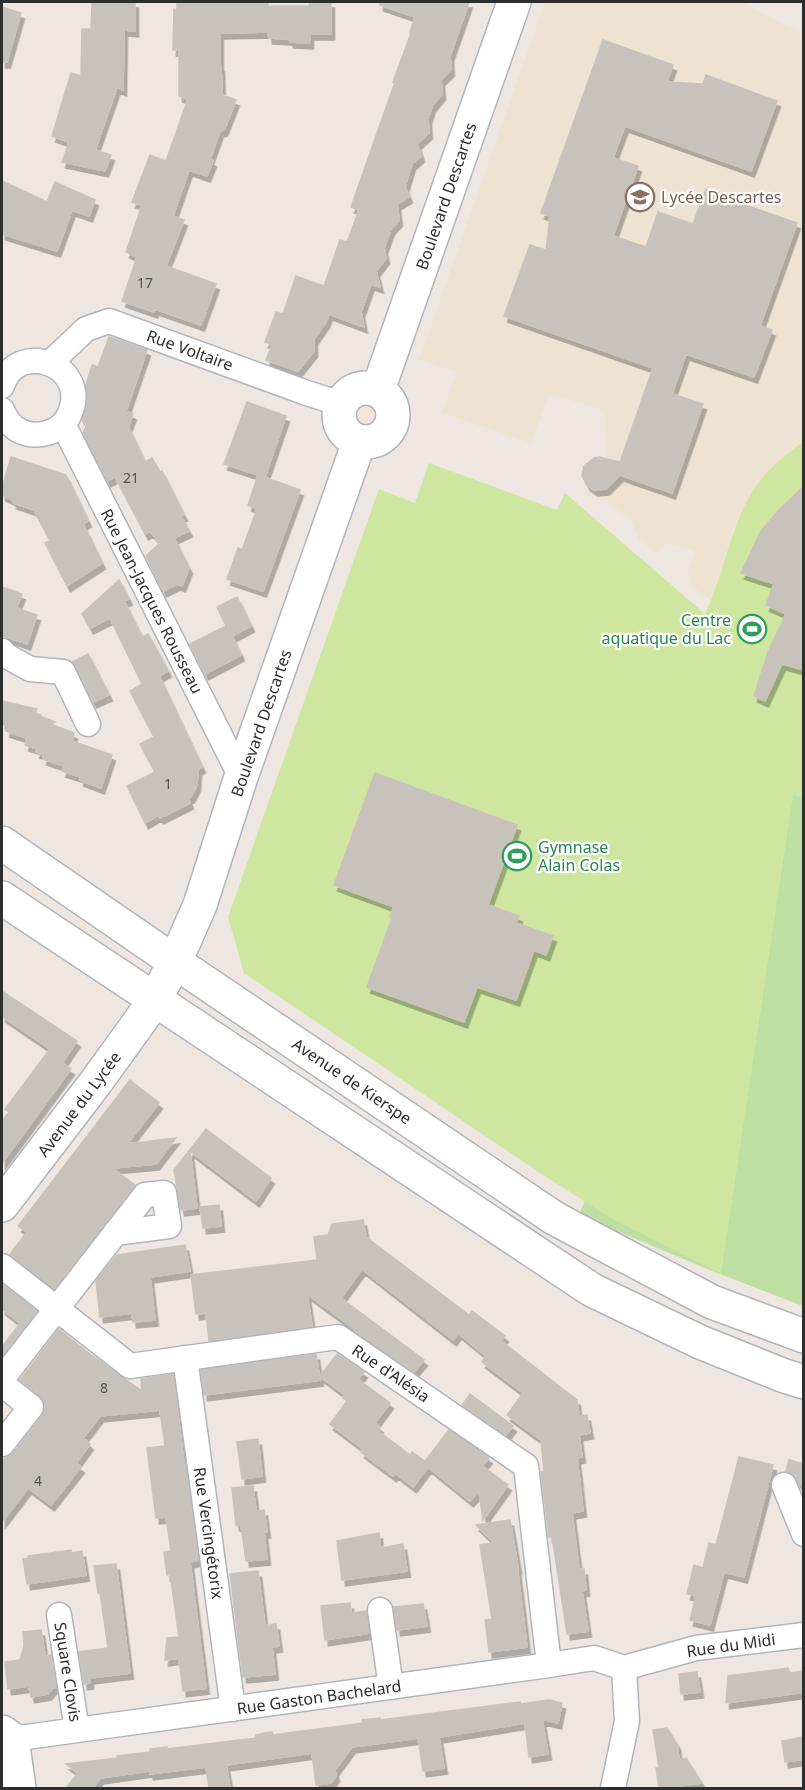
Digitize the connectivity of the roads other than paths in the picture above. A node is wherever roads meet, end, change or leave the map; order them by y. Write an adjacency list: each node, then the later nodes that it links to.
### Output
1 (514, 2): 4 (main road, Boulevard Descartes)
2 (50, 363): 3 (street); 5 (street, Rue Voltaire); 7 (street)
3 (2, 386)
4 (378, 390): 5 (main road); 8 (main road)
5 (341, 404): 8 (main road)
6 (2, 410): 7 (street)
7 (63, 424): 11 (street, Rue Jean-Jacques Rousseau)
8 (359, 442): 11 (main road, Boulevard Descartes)
9 (2, 651): 10 (street)
10 (88, 724)
11 (241, 777): 15 (main road, Boulevard Descartes)
12 (2, 843): 15 (main road, Avenue de Kierspe)
13 (2, 877): 15 (main road)
14 (2, 898): 16 (main road)
15 (175, 962): 16 (main road, Boulevard Descartes); 17 (main road, Avenue de Kierspe)
16 (154, 1001): 17 (main road); 18 (main road, Avenue du Lycée); 25 (main road)
17 (433, 1136): 22 (main road, Avenue de Kierspe)
18 (2, 1206)
19 (115, 1233): 21 (street)
20 (2, 1266): 21 (street, Rue d'Alésia)
21 (57, 1308): 23 (street, Rue d'Alésia); 24 (street)
22 (804, 1336)
23 (185, 1358): 33 (street, Rue d'Alésia); 36 (street, Rue Vercingétorix)
24 (2, 1379)
25 (804, 1382)
26 (2, 1384): 27 (street)
27 (2, 1444)
28 (784, 1485): 29 (street)
29 (804, 1534)
30 (380, 1610): 35 (street)
31 (58, 1615): 37 (street, Square Clovis)
32 (804, 1635): 34 (street, Rue du Midi)
33 (549, 1665): 34 (street, Rue Gaston Bachelard); 35 (street, Rue Gaston Bachelard)
34 (624, 1668): 40 (street)
35 (391, 1687): 36 (street, Rue Gaston Bachelard)
36 (233, 1709): 37 (street, Rue Gaston Bachelard)
37 (77, 1730): 38 (street, Rue Gaston Bachelard)
38 (7, 1735): 39 (main road)
39 (19, 1788)
40 (613, 1788)

